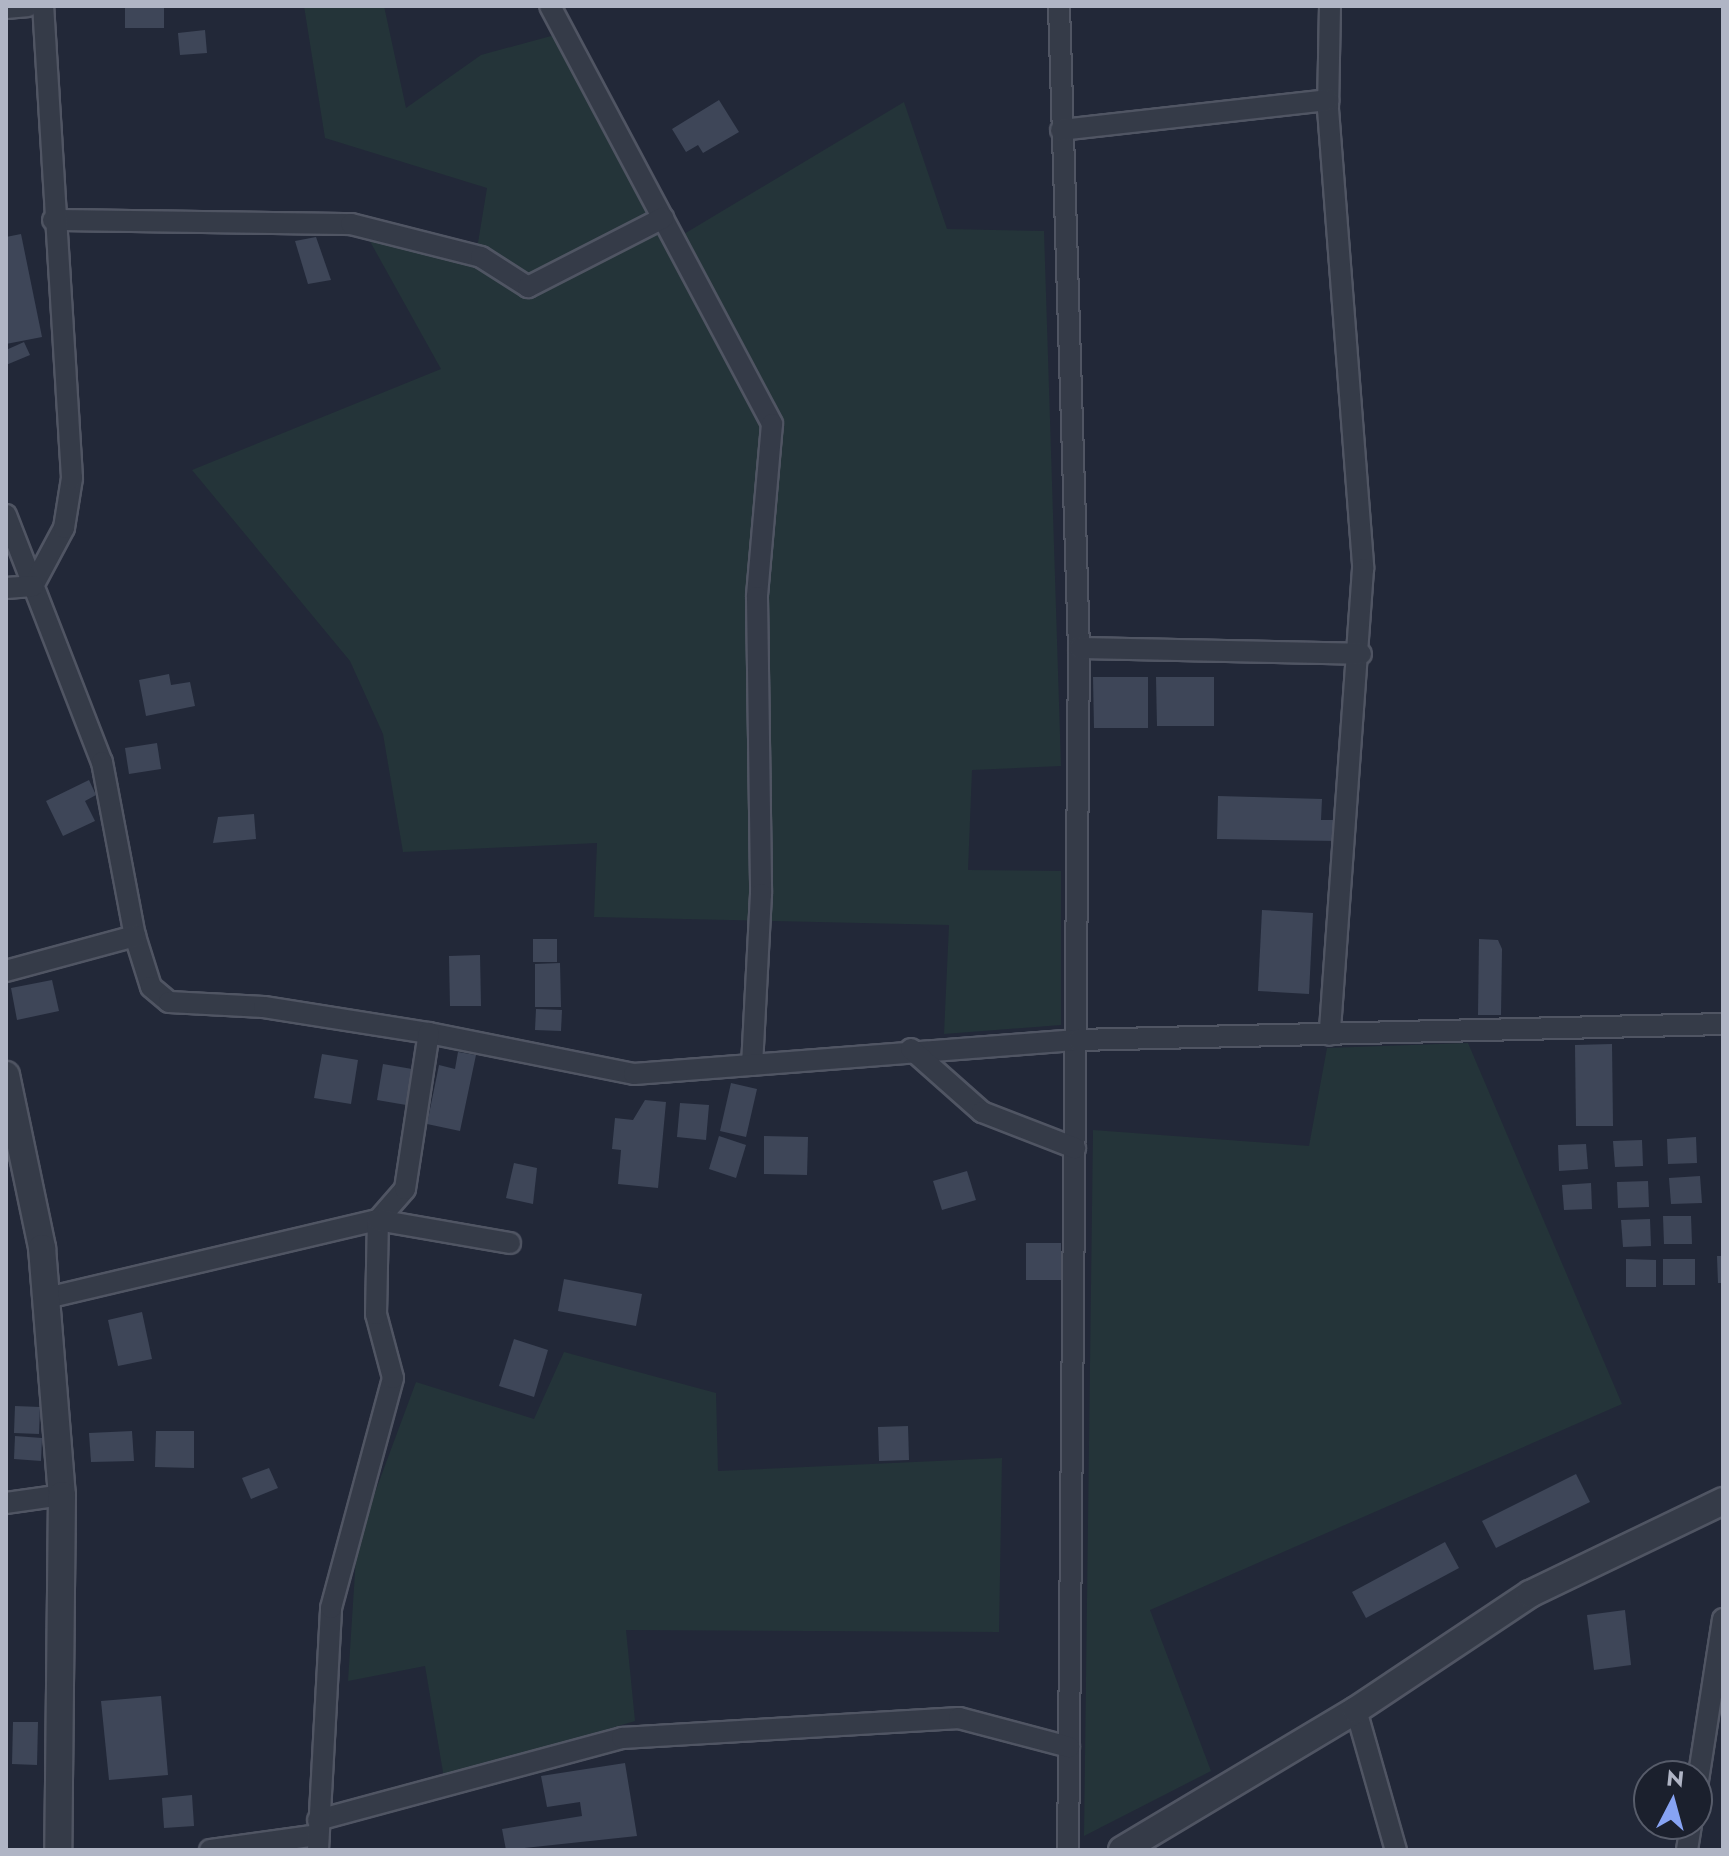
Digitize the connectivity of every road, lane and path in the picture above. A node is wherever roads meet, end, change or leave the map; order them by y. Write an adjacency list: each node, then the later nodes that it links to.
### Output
1 (28, 6): 6 (street)
2 (43, 6): 10 (street)
3 (550, 6): 9 (street)
4 (1059, 6): 8 (street)
5 (1330, 6): 7 (street)
6 (6, 8)
7 (1328, 100): 8 (street); 15 (street)
8 (1061, 130): 14 (street)
9 (663, 218): 10 (street); 23 (street)
10 (53, 220): 12 (street)
11 (6, 515): 12 (street)
12 (33, 586): 13 (street); 16 (street)
13 (6, 588)
14 (1079, 648): 15 (street); 21 (street)
15 (1361, 654): 20 (street)
16 (135, 936): 17 (street); 19 (street)
17 (6, 971)
18 (1723, 1024): 20 (street)
19 (429, 1033): 23 (street); 26 (street)
20 (1330, 1035): 21 (street)
21 (1078, 1040): 22 (street); 25 (street)
22 (911, 1049): 23 (street); 25 (street)
23 (752, 1065)
24 (6, 1075): 28 (street)
25 (1075, 1148): 34 (street)
26 (378, 1220): 27 (street); 28 (street); 36 (street)
27 (510, 1243)
28 (47, 1298): 29 (street)
29 (62, 1495): 31 (street); 37 (street)
30 (1723, 1501): 33 (street)
31 (6, 1503)
32 (1723, 1619): 35 (street)
33 (1356, 1710): 40 (street); 41 (street)
34 (1069, 1747): 36 (street); 39 (street)
35 (1701, 1760)
36 (318, 1835): 38 (street)
37 (58, 1850)
38 (210, 1850)
39 (1068, 1850)
40 (1122, 1850)
41 (1396, 1850)

